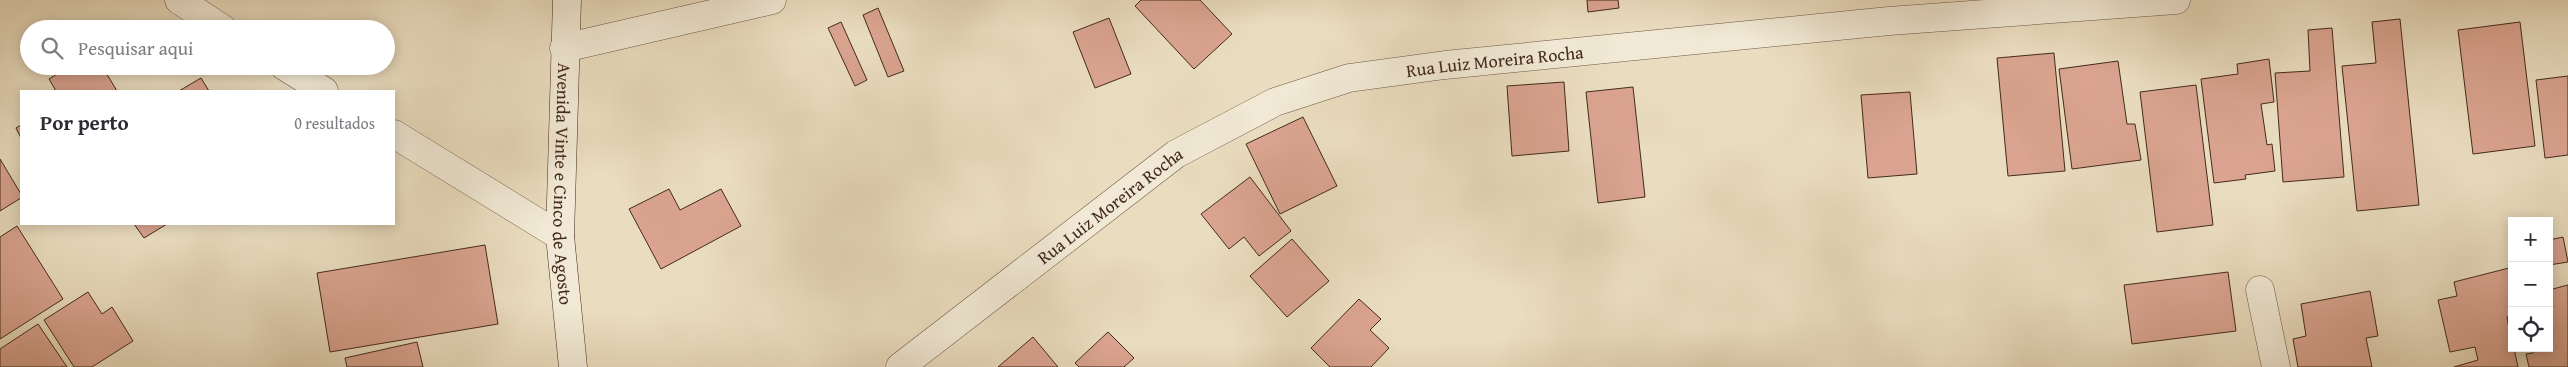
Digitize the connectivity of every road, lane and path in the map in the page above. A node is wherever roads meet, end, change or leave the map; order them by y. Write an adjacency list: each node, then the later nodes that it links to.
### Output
1 (179, 0): 5 (street)
2 (566, 0): 6 (street, Avenida Vinte e Cinco de Agosto)
3 (772, 0): 6 (street)
4 (2176, 0): 13 (street, Rua Luiz Moreira Rocha)
5 (209, 20)
6 (564, 48): 10 (street, Avenida Vinte e Cinco de Agosto)
7 (298, 75): 8 (street)
8 (322, 90)
9 (395, 135): 10 (street)
10 (560, 236): 12 (street, Avenida Vinte e Cinco de Agosto)
11 (2260, 290): 14 (street)
12 (573, 367)
13 (900, 367)
14 (2276, 367)

